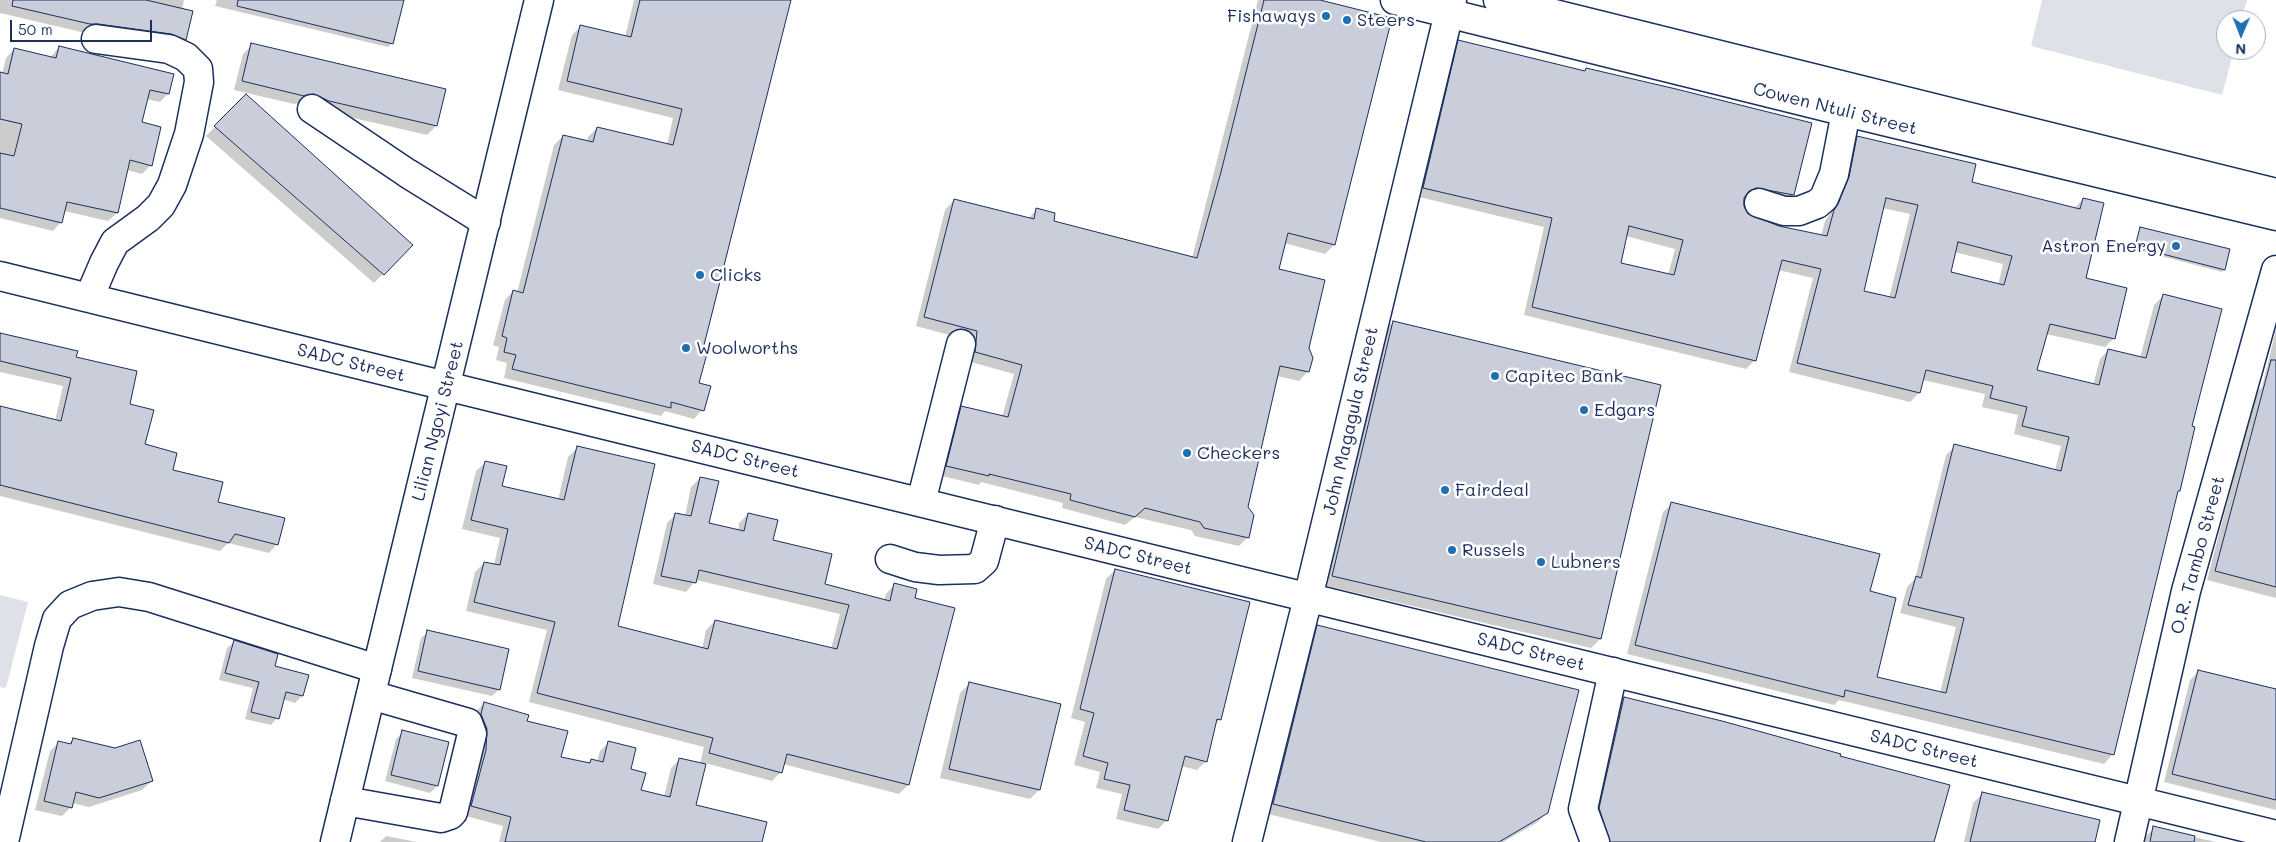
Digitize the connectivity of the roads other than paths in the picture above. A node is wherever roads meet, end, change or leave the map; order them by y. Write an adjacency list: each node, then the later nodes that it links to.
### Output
1 (539, 0): 11 (main road, Lilian Ngoyi Street)
2 (1395, 0): 4 (main road, Cowen Ntuli Street)
3 (1498, 0): 8 (main road, Cowen Ntuli Street)
4 (1450, 6): 7 (main road, Cowen Ntuli Street); 20 (main road, John Magagula Street)
5 (96, 39): 14 (main road)
6 (312, 109): 11 (main road)
7 (1846, 112): 9 (main road); 10 (main road, Cowen Ntuli Street)
8 (2276, 193)
9 (1759, 203)
10 (2276, 216)
11 (486, 222): 16 (main road, Lilian Ngoyi Street)
12 (2276, 270): 25 (main road, O.R. Tambo Street)
13 (0, 276): 14 (main road, SADC Street)
14 (89, 298): 16 (main road, SADC Street)
15 (961, 344): 17 (main road)
16 (446, 386): 17 (main road, SADC Street); 21 (main road, Lilian Ngoyi Street)
17 (921, 502): 18 (main road, SADC Street)
18 (995, 520): 19 (main road); 20 (main road, SADC Street)
19 (890, 559)
20 (1308, 598): 22 (main road, SADC Street); 29 (main road, John Magagula Street)
21 (378, 668): 23 (main road, Lilian Ngoyi Street); 27 (main road)
22 (1613, 672): 25 (main road, SADC Street); 30 (main road)
23 (371, 695): 24 (main road, Lilian Ngoyi Street); 24 (main road)
24 (345, 801): 28 (main road, Lilian Ngoyi Street)
25 (2138, 802): 26 (main road, SADC Street); 31 (main road, O.R. Tambo Street)
26 (2276, 835)
27 (4, 842)
28 (335, 842)
29 (1246, 842)
30 (1595, 842)
31 (2129, 842)

